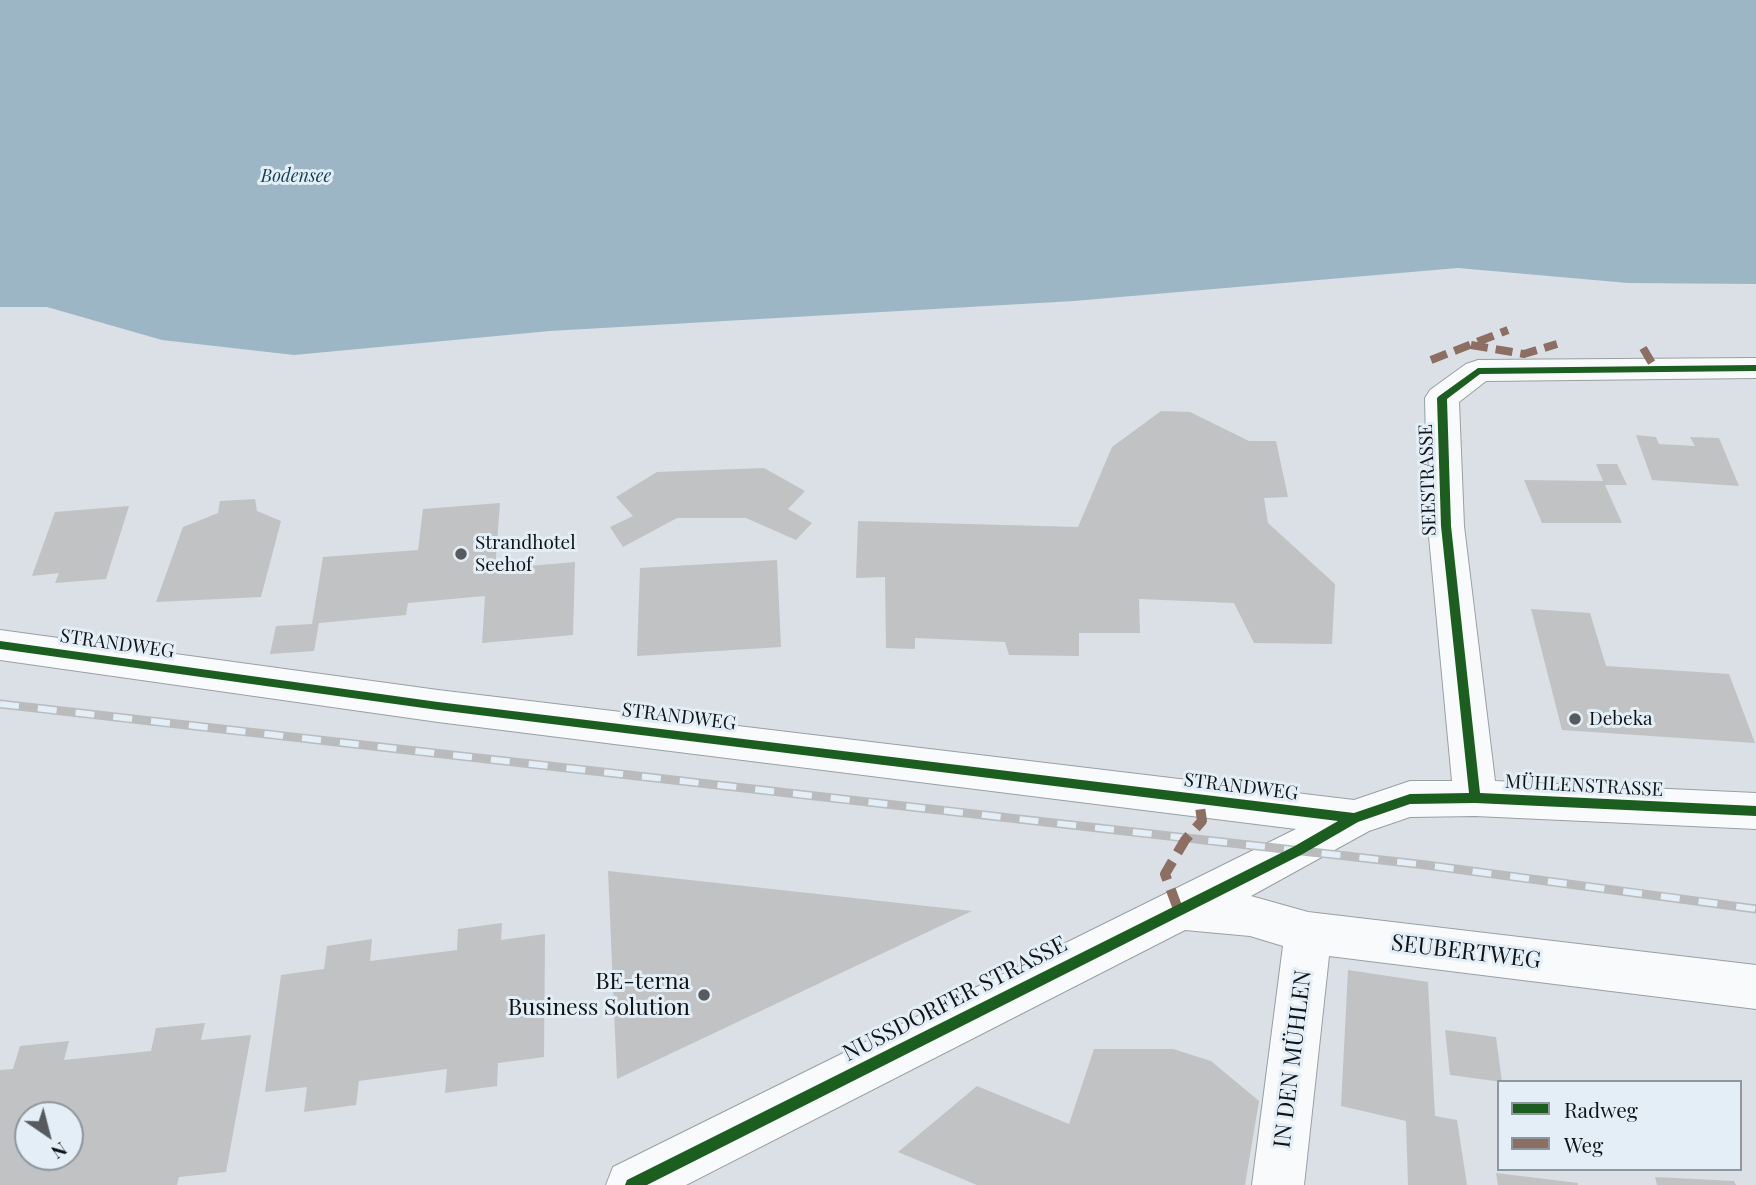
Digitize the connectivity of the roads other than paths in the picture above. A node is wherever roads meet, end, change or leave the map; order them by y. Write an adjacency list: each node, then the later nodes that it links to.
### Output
1 (1756, 368): 3 (street, SEESTRASSE)
2 (0, 645): 5 (street, STRANDWEG)
3 (1475, 798): 4 (street, MÜHLENSTRASSE); 5 (street, MÜHLENSTRASSE)
4 (1756, 811)
5 (1354, 818): 6 (street, MÜHLENSTRASSE)
6 (1297, 851): 7 (street, NUSSDORFER STRASSE)
7 (1178, 909): 8 (street, SEUBERTWEG); 10 (street, NUSSDORFER STRASSE)
8 (1308, 933): 9 (street, SEUBERTWEG); 11 (street, IN DEN MÜHLEN)
9 (1756, 987)
10 (633, 1185)
11 (1278, 1185)

